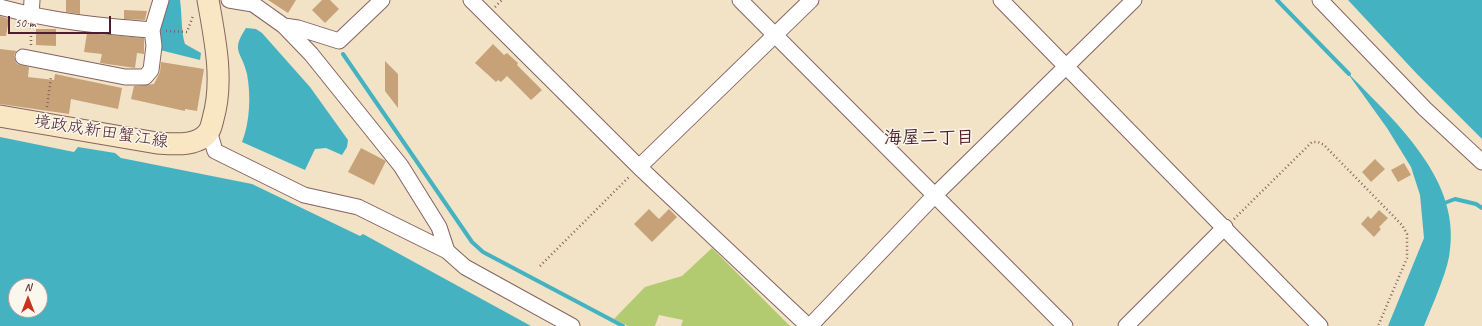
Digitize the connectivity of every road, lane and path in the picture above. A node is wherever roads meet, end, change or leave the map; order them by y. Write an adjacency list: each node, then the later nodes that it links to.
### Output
1 (32, 0): 13 (street)
2 (161, 0): 15 (street)
3 (229, 0): 14 (street)
4 (382, 0): 14 (street)
5 (471, 0): 24 (street)
6 (740, 0): 16 (street)
7 (811, 0): 16 (street)
8 (1001, 0): 19 (street)
9 (1134, 0): 19 (street)
10 (1320, 0): 23 (street)
11 (201, 6): 15 (path); 22 (main road)
12 (0, 7): 13 (street)
13 (32, 16): 15 (street); 17 (path)
14 (284, 26): 27 (street)
15 (157, 30): 18 (street)
16 (775, 35): 24 (street); 25 (street)
17 (27, 57): 18 (street)
18 (52, 62): 20 (path)
19 (1066, 67): 25 (street); 26 (street)
20 (46, 113)
21 (0, 116): 22 (main road, 境政成新田蟹江線)
22 (210, 131): 27 (street)
23 (1482, 162)
24 (640, 167): 28 (path); 30 (street)
25 (934, 196): 30 (street); 31 (street)
26 (1225, 227): 32 (street); 33 (street); 34 (path)
27 (447, 251): 29 (street)
28 (540, 266)
29 (572, 326)
30 (809, 326)
31 (1065, 326)
32 (1126, 326)
33 (1320, 326)
34 (1378, 326)

